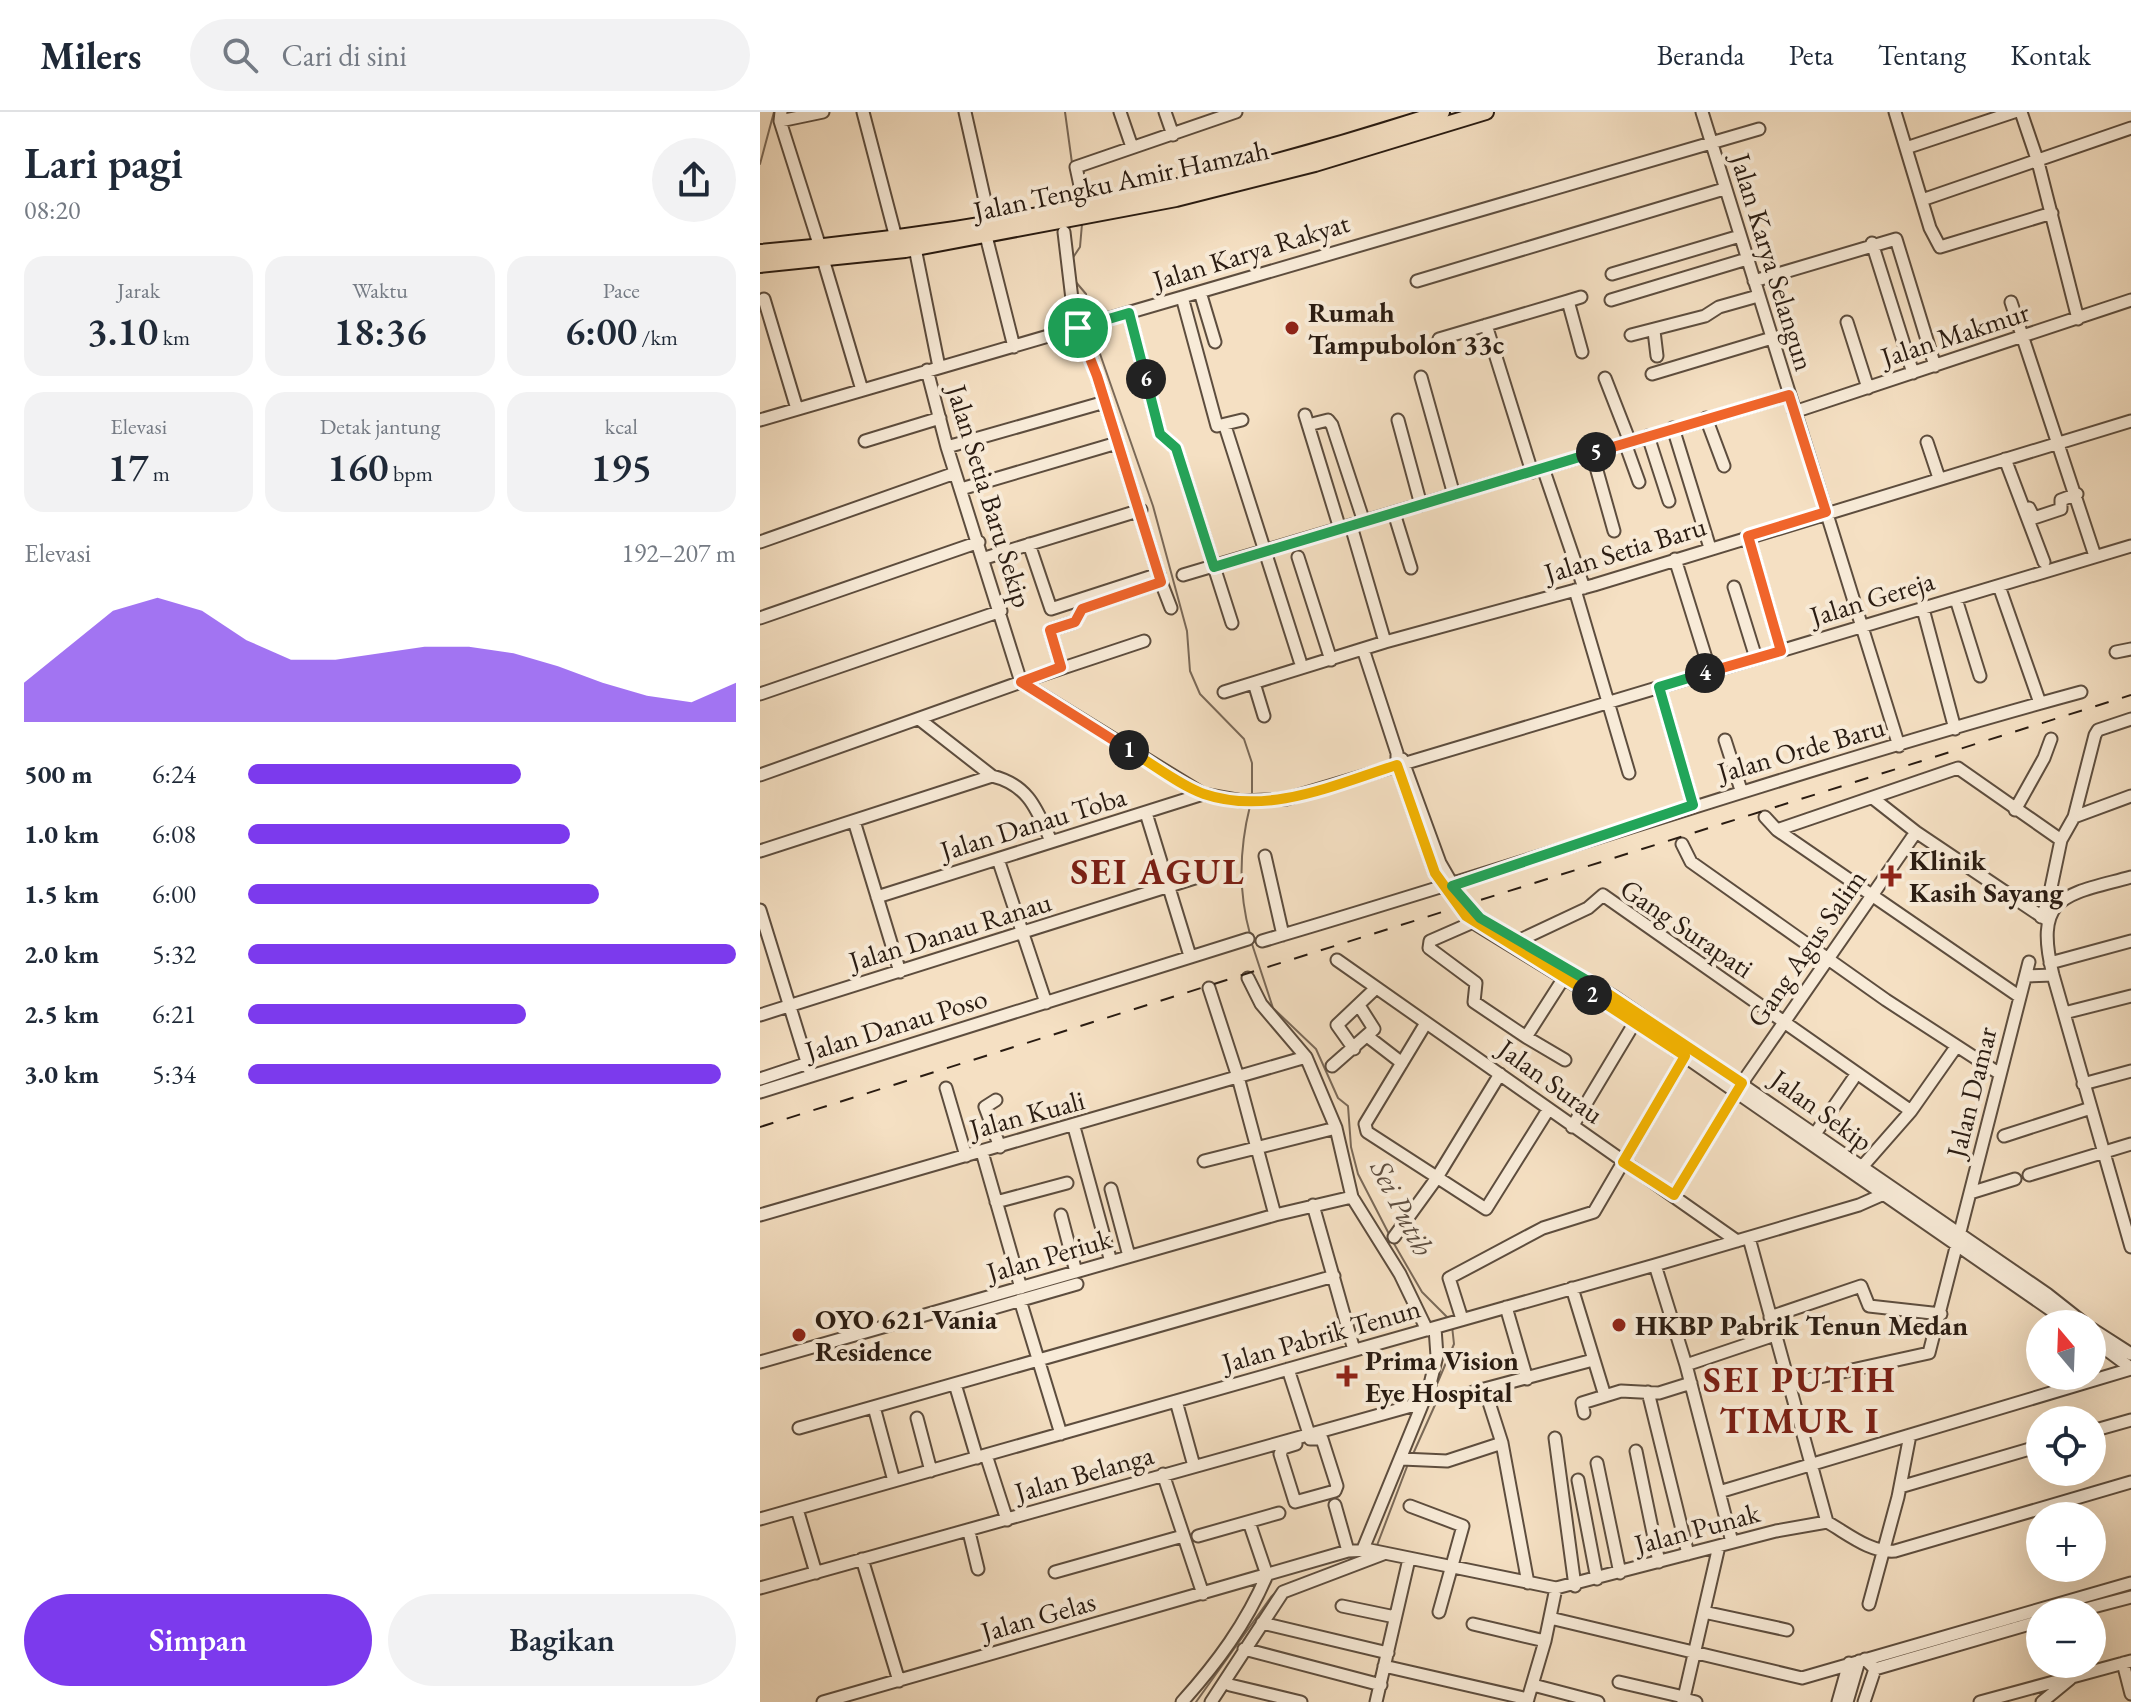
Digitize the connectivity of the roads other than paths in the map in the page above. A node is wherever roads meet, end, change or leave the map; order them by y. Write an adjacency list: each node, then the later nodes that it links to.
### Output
1 (823, 112): 14 (street)
2 (863, 112): 31 (street, Jalan Setia Baru Sekip)
3 (965, 112): 28 (street)
4 (1120, 112): 20 (street)
5 (1165, 112): 17 (street)
6 (1236, 112): 17 (street)
7 (1442, 112): 18 (main road, Jalan Tengku Amir Hamzah)
8 (1486, 112): 13 (main road, Jalan Tengku Amir Hamzah)
9 (1702, 112): 19 (street, Jalan Karya Selangun)
10 (1895, 112): 21 (street)
11 (2014, 112): 21 (street)
12 (2021, 112): 22 (street)
13 (1458, 116): 18 (main road, Jalan Tengku Amir Hamzah)
14 (780, 117): 33 (street)
15 (2131, 128): 22 (street)
16 (1759, 129): 19 (street, Jalan Karya Rakyat)
17 (1173, 135): 20 (street)
18 (1378, 140): 25 (main road, Jalan Tengku Amir Hamzah)
19 (1710, 142): 23 (street, Jalan Karya Selangun); 39 (street, Jalan Karya Rakyat)
20 (1132, 147): 25 (street)
21 (1906, 148): 24 (street)
22 (2038, 162): 24 (street); 26 (street)
23 (1724, 189): 29 (street, Jalan Karya Selangun); 37 (street)
24 (1922, 200): 26 (street)
25 (1090, 203): 27 (main road, Jalan Tengku Amir Hamzah)
26 (2052, 213): 49 (street)
27 (1064, 220): 28 (main road, Jalan Tengku Amir Hamzah); 52 (street)
28 (988, 229): 31 (main road, Jalan Tengku Amir Hamzah); 59 (street)
29 (1740, 236): 34 (street, Jalan Karya Selangun); 36 (street)
30 (1872, 243): 38 (street); 62 (street); 64 (street)
31 (905, 244): 33 (main road, Jalan Tengku Amir Hamzah); 63 (street, Jalan Setia Baru Sekip)
32 (760, 252): 33 (main road, Jalan Tengku Amir Hamzah)
33 (821, 253): 35 (main road, Jalan Tengku Amir Hamzah); 69 (street)
34 (1747, 259): 38 (street, Jalan Karya Selangun); 44 (street)
35 (760, 265)
36 (1612, 274)
37 (1417, 281)
38 (1754, 281): 40 (street, Jalan Karya Selangun)
39 (1200, 292): 41 (street, Jalan Karya Rakyat); 58 (street)
40 (1758, 296): 53 (street); 56 (street, Jalan Karya Selangun)
41 (1182, 297): 48 (street, Jalan Karya Rakyat); 80 (street)
42 (1581, 297): 46 (street)
43 (764, 299): 72 (street)
44 (1611, 300)
45 (2131, 300): 49 (street, Jalan Makmur)
46 (1568, 301): 51 (street); 60 (street)
47 (2011, 302): 55 (street)
48 (1129, 313): 52 (street, Jalan Karya Rakyat); 120 (street)
49 (2078, 319): 55 (street, Jalan Makmur)
50 (1847, 322): 68 (street)
51 (1486, 325): 57 (street); 92 (street)
52 (1084, 326): 59 (street, Jalan Karya Rakyat); 71 (street)
53 (1654, 331): 54 (street); 61 (street)
54 (1631, 335)
55 (2024, 336): 62 (street, Jalan Makmur); 86 (street)
56 (1772, 338): 65 (street); 70 (street, Jalan Karya Selangun)
57 (1439, 339)
58 (1215, 342)
59 (1014, 347): 63 (street, Jalan Karya Rakyat)
60 (1582, 352)
61 (1657, 356)
62 (1935, 366): 64 (street, Jalan Makmur)
63 (933, 368): 69 (street, Jalan Karya Rakyat); 75 (street, Jalan Setia Baru Sekip)
64 (1913, 373): 68 (street, Jalan Makmur)
65 (1652, 374)
66 (1421, 377): 98 (street)
67 (1605, 378): 84 (street)
68 (1868, 388): 73 (street, Jalan Makmur)
69 (862, 390): 72 (street, Jalan Karya Rakyat)
70 (1789, 395): 73 (street, Jalan Karya Selangun); 76 (street)
71 (1105, 402): 87 (street); 88 (street)
72 (797, 409): 74 (street, Jalan Karya Rakyat)
73 (1794, 412): 103 (street, Jalan Karya Selangun)
74 (761, 418)
75 (940, 418): 83 (street); 88 (street, Jalan Setia Baru Sekip)
76 (1706, 418): 81 (street); 91 (street)
77 (1242, 420): 80 (street)
78 (1398, 420): 100 (street)
79 (2131, 421): 86 (street, Jalan Setia Baru)
80 (1221, 426): 114 (street)
81 (1673, 428): 82 (street); 113 (street)
82 (1648, 436): 84 (street); 99 (street)
83 (865, 441)
84 (1628, 442): 89 (street); 95 (street)
85 (1927, 442): 94 (street)
86 (2059, 442): 90 (street, Jalan Setia Baru); 97 (street)
87 (1117, 443): 96 (street); 102 (street)
88 (947, 447): 93 (street, Jalan Setia Baru Sekip)
89 (1592, 453): 92 (street); 107 (street)
90 (2005, 459): 94 (street, Jalan Setia Baru); 101 (street)
91 (1724, 466)
92 (1537, 470): 98 (street); 126 (street)
93 (955, 473): 96 (street, Jalan Setia Baru Sekip); 109 (street)
94 (1939, 478): 103 (street, Jalan Setia Baru)
95 (1639, 482)
96 (961, 489): 110 (street, Jalan Setia Baru Sekip)
97 (2077, 494): 101 (street); 115 (street)
98 (1454, 495): 100 (street)
99 (1669, 501)
100 (1421, 505): 104 (street)
101 (2024, 508): 119 (street)
102 (1141, 510): 111 (street); 123 (street)
103 (1826, 512): 108 (street, Jalan Setia Baru); 133 (street, Jalan Karya Selangun)
104 (1394, 513): 105 (street); 121 (street)
105 (1364, 522): 106 (street); 106 (street)
106 (1346, 527): 114 (street); 135 (street)
107 (1614, 531)
108 (1748, 536): 113 (street, Jalan Setia Baru); 138 (street)
109 (760, 542)
110 (979, 542): 117 (street, Jalan Setia Baru Sekip); 131 (street)
111 (1029, 544): 117 (street); 123 (street)
112 (2131, 546): 115 (street, Jalan Gereja)
113 (1710, 548): 118 (street, Jalan Setia Baru)
114 (1265, 552): 120 (street); 142 (street)
115 (2095, 556): 124 (street, Jalan Gereja)
116 (1298, 557): 141 (street)
117 (985, 558): 130 (street, Jalan Setia Baru Sekip)
118 (1675, 559): 126 (street, Jalan Setia Baru); 144 (street)
119 (2044, 562)
120 (1214, 567): 122 (street); 132 (street)
121 (1411, 568)
122 (1183, 575)
123 (1160, 578): 128 (street); 143 (street)
124 (1999, 586): 127 (street, Jalan Gereja); 153 (street)
125 (1734, 587): 140 (street)
126 (1580, 589): 135 (street, Jalan Setia Baru); 152 (street)
127 (1956, 599): 129 (street, Jalan Gereja); 145 (street)
128 (1171, 608)
129 (1923, 609): 133 (street, Jalan Gereja); 157 (street)
130 (1001, 611): 146 (street, Jalan Setia Baru Sekip); 151 (street)
131 (760, 618)
132 (1232, 623)
133 (1860, 627): 138 (street, Jalan Gereja); 160 (street, Jalan Karya Selangun)
134 (1144, 641): 143 (street)
135 (1385, 642): 136 (street, Jalan Setia Baru)
136 (1363, 649): 141 (street, Jalan Setia Baru); 161 (street, Jalan Sekip)
137 (2131, 649): 139 (street)
138 (1781, 651): 140 (street, Jalan Gereja)
139 (2116, 652)
140 (1756, 658): 144 (street, Jalan Gereja)
141 (1331, 660): 147 (street, Jalan Setia Baru)
142 (1300, 661)
143 (1061, 667): 146 (street)
144 (1710, 671): 148 (street, Jalan Gereja)
145 (1980, 676)
146 (1021, 682): 155 (street); 166 (street)
147 (1254, 683): 149 (street, Jalan Setia Baru); 154 (street)
148 (1659, 687): 152 (street, Jalan Gereja); 169 (street)
149 (1224, 692)
150 (2081, 692): 153 (street, Jalan Orde Baru)
151 (760, 694)
152 (1609, 702): 161 (street, Jalan Gereja); 162 (street)
153 (2040, 703): 157 (street, Jalan Orde Baru)
154 (1264, 716)
155 (919, 719): 163 (street); 164 (street)
156 (2131, 719): 173 (street)
157 (1955, 729): 160 (street, Jalan Orde Baru)
158 (2051, 739): 170 (street)
159 (1725, 740): 165 (street)
160 (1899, 746): 165 (street, Jalan Orde Baru)
161 (1400, 760): 166 (street, Jalan Gereja); 185 (street, Jalan Sekip)
162 (1629, 773)
163 (760, 775)
164 (992, 776): 174 (street); 178 (street)
165 (1741, 790): 169 (street, Jalan Orde Baru)
166 (1203, 794): 171 (street, Jalan Danau Toba)
167 (2131, 796): 173 (street)
168 (1874, 799): 170 (street); 175 (street); 176 (street)
169 (1693, 805): 185 (street, Jalan Orde Baru)
170 (2015, 810): 177 (street)
171 (1146, 813): 178 (street, Jalan Danau Toba); 186 (street)
172 (1765, 817): 175 (street)
173 (2074, 817): 177 (street)
174 (854, 821): 180 (street); 188 (street)
175 (1777, 830): 187 (street)
176 (1916, 832): 187 (street, Gang Agus Salim); 190 (street)
177 (2061, 840): 190 (street)
178 (1051, 841): 182 (street, Jalan Danau Toba)
179 (1682, 844): 200 (street)
180 (760, 851)
181 (1265, 856): 193 (street)
182 (998, 859): 188 (street, Jalan Danau Toba); 192 (street)
183 (1198, 877): 186 (street, Jalan Danau Ranau)
184 (2131, 877): 190 (street)
185 (1448, 887): 191 (street, Jalan Sekip); 193 (street, Jalan Orde Baru)
186 (1169, 888): 192 (street, Jalan Danau Ranau); 199 (street)
187 (1872, 896): 200 (street, Gang Agus Salim); 211 (street)
188 (877, 897): 204 (street)
189 (760, 910): 198 (street)
190 (2045, 919): 203 (street)
191 (1477, 921): 195 (street, Jalan Sekip); 205 (street, Jalan Sekip); 221 (street)
192 (1022, 935): 204 (street, Jalan Danau Ranau); 212 (street)
193 (1283, 935): 196 (street, Jalan Orde Baru)
194 (1248, 939): 199 (street, Jalan Danau Poso)
195 (1520, 940): 205 (street, Jalan Sekip); 219 (street, Gang Surapati)
196 (1262, 941)
197 (2131, 941): 203 (street)
198 (766, 942): 213 (street)
199 (1190, 956): 212 (street, Jalan Danau Poso)
200 (1827, 958): 219 (street, Gang Agus Salim); 222 (street)
201 (1337, 960): 209 (street, Jalan Surau)
202 (2029, 962): 206 (street, Jalan Damar)
203 (2052, 969): 206 (street); 215 (street)
204 (900, 972): 213 (street, Jalan Danau Ranau)
205 (1567, 973): 217 (street, Jalan Sekip); 221 (street); 237 (street, Jalan Sekip)
206 (2026, 976): 211 (street, Jalan Damar)
207 (1248, 978): 225 (street)
208 (1209, 988): 233 (street)
209 (1376, 988): 214 (street); 218 (street, Jalan Surau)
210 (2131, 996): 215 (street)
211 (2020, 997): 232 (street, Jalan Damar)
212 (1046, 1003): 229 (street, Jalan Danau Poso)
213 (791, 1005): 216 (street, Jalan Danau Ranau); 229 (street)
214 (1360, 1007): 220 (street); 223 (street)
215 (2064, 1013): 236 (street)
216 (760, 1015)
217 (1635, 1022): 224 (street, Jalan Sekip); 245 (street)
218 (1426, 1023): 227 (street); 231 (street, Jalan Surau)
219 (1784, 1023): 237 (street, Gang Agus Salim); 243 (street)
220 (1367, 1036): 223 (street); 227 (street)
221 (1526, 1037): 226 (street)
222 (1956, 1047): 232 (street); 243 (street)
223 (1354, 1049): 228 (street)
224 (1685, 1056): 237 (street, Jalan Sekip); 256 (street)
225 (1306, 1057): 233 (street, Jalan Kuali); 246 (street)
226 (1565, 1060)
227 (1402, 1063): 259 (street)
228 (1332, 1066)
229 (810, 1069): 234 (street); 239 (street, Jalan Danau Poso)
230 (2131, 1071): 236 (street)
231 (1500, 1074): 242 (street, Jalan Surau); 259 (street)
232 (2000, 1074): 264 (street, Jalan Damar)
233 (1238, 1077): 244 (street, Jalan Kuali); 251 (street)
234 (760, 1079)
235 (1853, 1079): 247 (street)
236 (2083, 1084): 241 (street)
237 (1739, 1087): 247 (street, Jalan Sekip); 263 (street, Jalan Sekip); 265 (street, Gang Agus Salim)
238 (946, 1088): 254 (street)
239 (760, 1092)
240 (996, 1100): 250 (street)
241 (2091, 1108): 248 (street); 253 (street)
242 (1548, 1110): 245 (street, Jalan Surau); 259 (street)
243 (1911, 1111): 257 (street)
244 (1074, 1127): 250 (street, Jalan Kuali); 278 (street)
245 (1572, 1127): 256 (street, Jalan Surau)
246 (1336, 1128): 251 (street); 266 (street)
247 (1815, 1134): 257 (street, Jalan Sekip)
248 (2004, 1136)
249 (2131, 1144): 253 (street)
250 (1000, 1147): 252 (street, Jalan Kuali)
251 (1257, 1147): 255 (street); 271 (street)
252 (982, 1152): 254 (street, Jalan Kuali); 267 (street)
253 (2103, 1153): 258 (street); 276 (street)
254 (966, 1156): 269 (street, Jalan Kuali)
255 (1204, 1161)
256 (1623, 1162): 265 (street, Jalan Surau); 291 (street)
257 (1861, 1168): 263 (street, Jalan Sekip)
258 (2029, 1175)
259 (1436, 1179): 272 (street)
260 (2015, 1179): 264 (street)
261 (1067, 1183): 267 (street)
262 (1111, 1189): 277 (street)
263 (1888, 1193): 273 (street, Jalan Pabrik Tenun); 275 (street, Jalan Sekip)
264 (1970, 1193): 275 (street, Jalan Damar)
265 (1674, 1195): 274 (street, Jalan Surau)
266 (1352, 1197): 268 (street, Jalan Periuk); 292 (street)
267 (996, 1202): 283 (street)
268 (1313, 1205): 271 (street, Jalan Periuk); 280 (street)
269 (760, 1215)
270 (1061, 1215): 281 (street)
271 (1275, 1215): 277 (street, Jalan Periuk)
272 (1394, 1237)
273 (1749, 1238): 274 (street, Jalan Pabrik Tenun); 289 (street)
274 (1737, 1241): 279 (street, Jalan Pabrik Tenun)
275 (1959, 1241): 284 (street, Jalan Sekip); 288 (street, Jalan Damar)
276 (2130, 1243)
277 (1129, 1256): 278 (street, Jalan Periuk)
278 (1111, 1262): 281 (street, Jalan Periuk)
279 (1655, 1265): 282 (street, Jalan Pabrik Tenun); 301 (street)
280 (1334, 1276): 296 (street); 299 (street)
281 (1077, 1278): 283 (street, Jalan Periuk)
282 (1572, 1288): 285 (street, Jalan Pabrik Tenun); 298 (street)
283 (1020, 1294): 290 (street); 299 (street); 300 (street, Jalan Periuk)
284 (2044, 1298): 286 (street, Jalan Sekip); 287 (street, Jalan Sekip)
285 (1506, 1307): 291 (street, Jalan Pabrik Tenun); 304 (street)
286 (2056, 1310)
287 (2063, 1310)
288 (1941, 1314): 289 (street); 307 (street, Jalan Damar)
289 (1770, 1317): 293 (street)
290 (959, 1318)
291 (1458, 1320): 292 (street, Jalan Pabrik Tenun)
292 (1434, 1328): 296 (street, Jalan Pabrik Tenun); 311 (street)
293 (1775, 1335): 301 (street); 307 (street)
294 (2106, 1338): 297 (street)
295 (2106, 1349): 302 (street)
296 (1354, 1350): 303 (street, Jalan Pabrik Tenun)
297 (2131, 1354)
298 (1593, 1360): 304 (street); 309 (street)
299 (1037, 1361): 306 (street); 318 (street)
300 (760, 1362)
301 (1686, 1365): 305 (street)
302 (2131, 1368): 319 (street)
303 (1288, 1369): 310 (street, Jalan Pabrik Tenun); 320 (street)
304 (1527, 1379): 322 (street)
305 (1691, 1383): 308 (street); 336 (street)
306 (955, 1384): 312 (street); 325 (street)
307 (1788, 1384): 328 (street)
308 (1648, 1392): 309 (street); 353 (street)
309 (1605, 1396): 313 (street)
310 (1176, 1401): 318 (street, Jalan Pabrik Tenun); 329 (street)
311 (1422, 1403): 320 (street, Jalan Belanga); 326 (street)
312 (874, 1407): 317 (street); 333 (street)
313 (1584, 1413)
314 (917, 1418): 330 (street)
315 (2131, 1420): 316 (street)
316 (2106, 1427)
317 (799, 1428)
318 (1061, 1434): 325 (street, Jalan Pabrik Tenun)
319 (1910, 1435): 328 (street); 335 (street)
320 (1309, 1436): 320 (street); 329 (street, Jalan Belanga)
321 (1555, 1438): 366 (street)
322 (1502, 1443): 326 (street); 364 (street)
323 (2026, 1450): 335 (street)
324 (1636, 1451): 356 (street)
325 (982, 1456): 330 (street, Jalan Pabrik Tenun); 342 (street)
326 (1409, 1460): 351 (street)
327 (1597, 1463): 361 (street)
328 (1811, 1465): 336 (street); 344 (street)
329 (1194, 1466): 331 (street, Jalan Belanga)
330 (931, 1471): 333 (street, Jalan Pabrik Tenun)
331 (1163, 1474): 342 (street, Jalan Belanga); 346 (street)
332 (1578, 1480): 363 (street)
333 (894, 1481): 339 (street, Jalan Pabrik Tenun)
334 (2131, 1482): 352 (street)
335 (1900, 1487): 352 (street)
336 (1719, 1492): 348 (street)
337 (1335, 1505): 350 (street)
338 (1410, 1506): 357 (street)
339 (797, 1509): 341 (street, Jalan Pabrik Tenun); 360 (street)
340 (1279, 1513): 343 (street)
341 (760, 1519)
342 (1007, 1520): 345 (street, Jalan Belanga)
343 (1249, 1522): 347 (street); 362 (street)
344 (1827, 1522): 348 (street, Jalan Punak); 352 (street)
345 (969, 1532): 354 (street, Jalan Belanga); 358 (street)
346 (1183, 1536): 359 (street); 369 (street)
347 (1198, 1536)
348 (1732, 1542): 349 (street, Jalan Punak)
349 (1719, 1546): 353 (street, Jalan Punak); 375 (street)
350 (1348, 1551): 351 (street, Jalan Punak); 362 (street, Jalan Punak)
351 (1374, 1551): 355 (street, Jalan Punak); 378 (street)
352 (1883, 1551): 371 (street)
353 (1688, 1554): 356 (street, Jalan Punak)
354 (862, 1559): 360 (street, Jalan Belanga); 393 (street)
355 (1409, 1559): 357 (street, Jalan Punak); 376 (street)
356 (1659, 1562): 361 (street, Jalan Punak)
357 (1450, 1567): 364 (street, Jalan Punak); 374 (street)
358 (978, 1569)
359 (1055, 1572)
360 (816, 1573): 367 (street, Jalan Belanga)
361 (1620, 1573): 363 (street, Jalan Punak)
362 (1267, 1575): 369 (street, Jalan Gelas); 402 (street)
363 (1597, 1579): 366 (street, Jalan Punak)
364 (1528, 1583): 368 (street, Jalan Punak)
365 (2131, 1583): 386 (street)
366 (1575, 1586): 368 (street, Jalan Punak)
367 (760, 1588)
368 (1556, 1588): 377 (street)
369 (1203, 1594): 393 (street, Jalan Gelas)
370 (2131, 1597): 372 (street)
371 (1869, 1604)
372 (2106, 1604)
373 (1342, 1606): 376 (street)
374 (1439, 1612)
375 (1704, 1612): 381 (street); 385 (street)
376 (1395, 1617): 384 (street)
377 (1550, 1618): 382 (street); 385 (street)
378 (1262, 1623): 383 (street); 384 (street)
379 (1473, 1624): 382 (street)
380 (2026, 1625): 390 (street)
381 (1787, 1630)
382 (1545, 1641): 397 (street)
383 (1244, 1649): 396 (street); 403 (street)
384 (1388, 1653): 388 (street)
385 (1695, 1654): 386 (street); 400 (street)
386 (1858, 1661): 390 (street); 407 (street); 408 (street)
387 (2127, 1662): 389 (street); 398 (street)
388 (1384, 1666): 396 (street); 399 (street)
389 (2106, 1668)
390 (1875, 1669): 409 (street)
391 (2067, 1678): 410 (street)
392 (2072, 1678): 411 (street)
393 (899, 1681): 401 (street, Jalan Gelas)
394 (1619, 1682): 400 (street)
395 (1230, 1685): 404 (street)
396 (1381, 1685): 405 (street)
397 (1533, 1685): 399 (street); 406 (street)
398 (2131, 1694)
399 (1527, 1700)
400 (1687, 1700)
401 (823, 1702)
402 (1182, 1702)
403 (1211, 1702)
404 (1301, 1702)
405 (1376, 1702)
406 (1598, 1702)
407 (1838, 1702)
408 (1847, 1702)
409 (1864, 1702)
410 (1980, 1702)
411 (2042, 1702)

